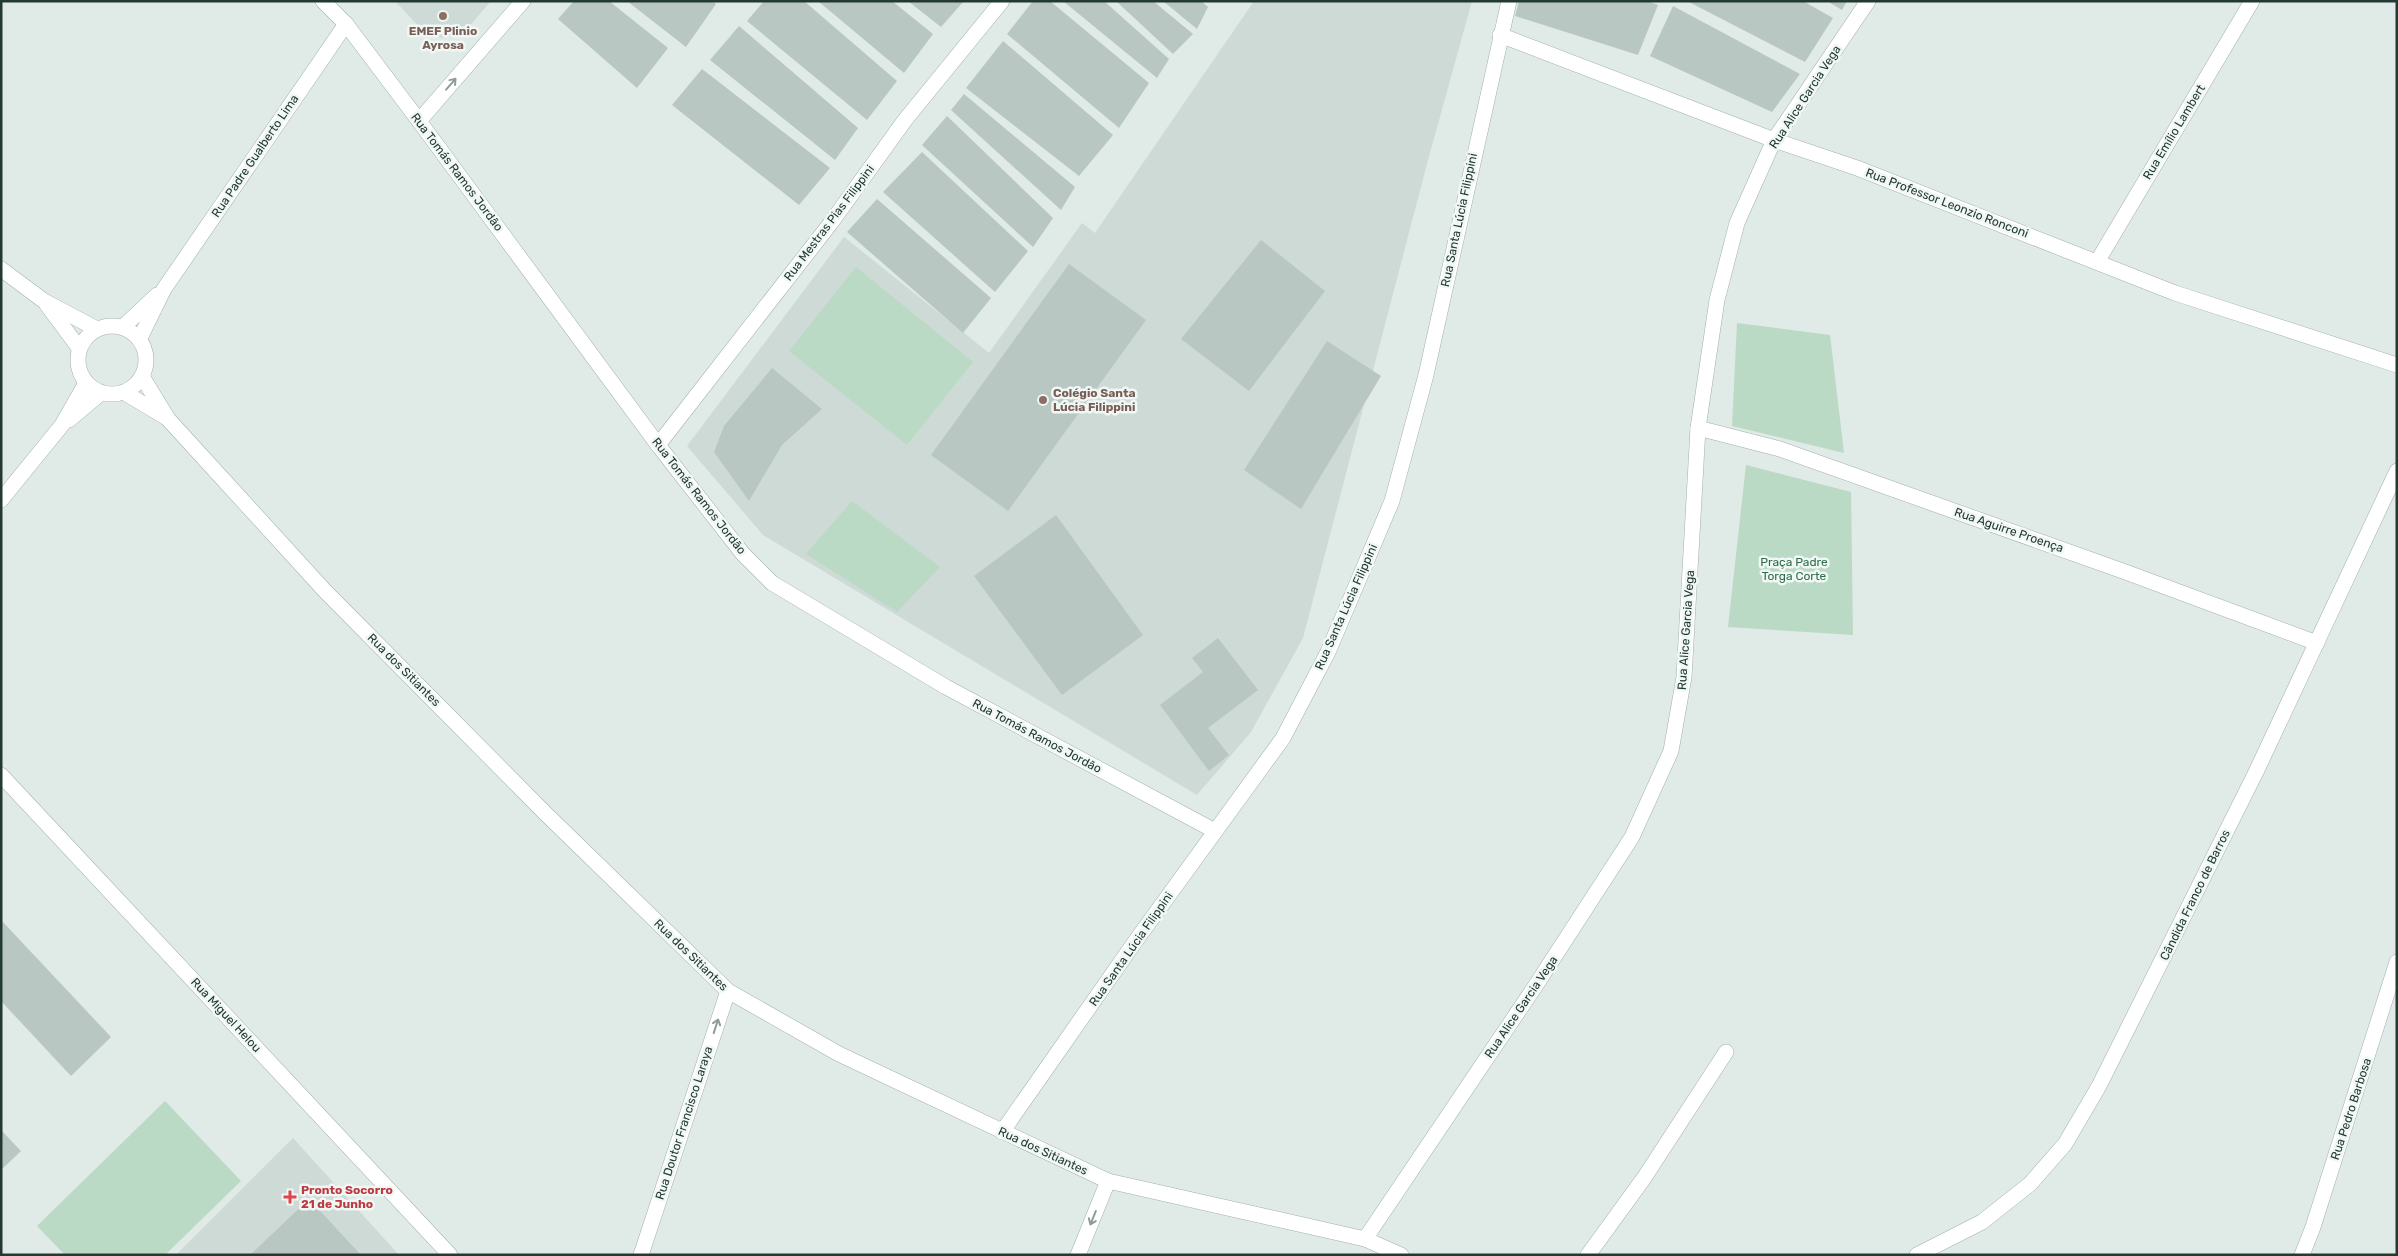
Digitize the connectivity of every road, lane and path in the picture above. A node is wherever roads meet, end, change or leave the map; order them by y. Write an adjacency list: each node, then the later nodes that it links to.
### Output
1 (323, 1): 7 (street, Rua Tomás Ramos Jordão)
2 (523, 1): 9 (street, one-way to 2)
3 (1002, 1): 27 (street, Rua Mestras Pias Filippini)
4 (1509, 1): 8 (street, Rua Santa Lúcia Filippini)
5 (1868, 1): 10 (street, Rua Alice Garcia Vega)
6 (2252, 1): 11 (street, Rua Emílio Lambert)
7 (346, 24): 9 (street, Rua Tomás Ramos Jordão); 13 (street, Rua Padre Gualberto Lima)
8 (1500, 35): 10 (street, Rua Professor Leonzio Ronconi); 32 (street, Rua Santa Lúcia Filippini)
9 (420, 121): 27 (street, Rua Tomás Ramos Jordão)
10 (1774, 140): 11 (street, Rua Professor Leonzio Ronconi); 26 (street, Rua Alice Garcia Vega)
11 (2097, 262): 19 (street, Rua Professor Leonzio Ronconi)
12 (1, 269): 14 (street)
13 (164, 289): 15 (street, Rua Padre Gualberto Lima); 17 (street, Rua Padre Gualberto Lima)
14 (44, 301): 16 (street); 18 (street)
15 (124, 326): 16 (street); 17 (street)
16 (97, 329): 18 (street)
17 (140, 338): 20 (street)
18 (79, 348): 21 (street)
19 (2397, 365)
20 (143, 378): 23 (street); 24 (street, Rua dos Sitiantes)
21 (86, 383): 22 (street); 25 (street)
22 (101, 393): 23 (street); 25 (street)
23 (125, 393): 24 (street, Rua dos Sitiantes)
24 (168, 419): 34 (street, Rua dos Sitiantes)
25 (62, 425): 29 (street)
26 (1698, 428): 30 (street, Rua Aguirre Proença); 38 (street, Rua Alice Garcia Vega)
27 (658, 446): 32 (street, Rua Tomás Ramos Jordão)
28 (2397, 471): 30 (street, Cândida Franco de Barros)
29 (1, 500)
30 (2317, 643): 44 (street, Cândida Franco de Barros)
31 (1, 775): 39 (street, Rua Miguel Helou)
32 (1215, 831): 36 (street, Rua Santa Lúcia Filippini)
33 (2397, 962): 45 (street, Rua Pedro Barbosa)
34 (728, 991): 36 (street, Rua dos Sitiantes); 40 (street, Rua Doutor Francisco Laraya, one-way to 34)
35 (1726, 1052): 43 (street)
36 (1002, 1132): 37 (street, Rua dos Sitiantes)
37 (1108, 1181): 38 (street, Rua dos Sitiantes); 41 (street, one-way to 41)
38 (1365, 1240): 42 (street, Rua dos Sitiantes)
39 (450, 1255)
40 (641, 1255)
41 (1078, 1255)
42 (1401, 1255)
43 (1588, 1255)
44 (1917, 1255)
45 (2302, 1255)

